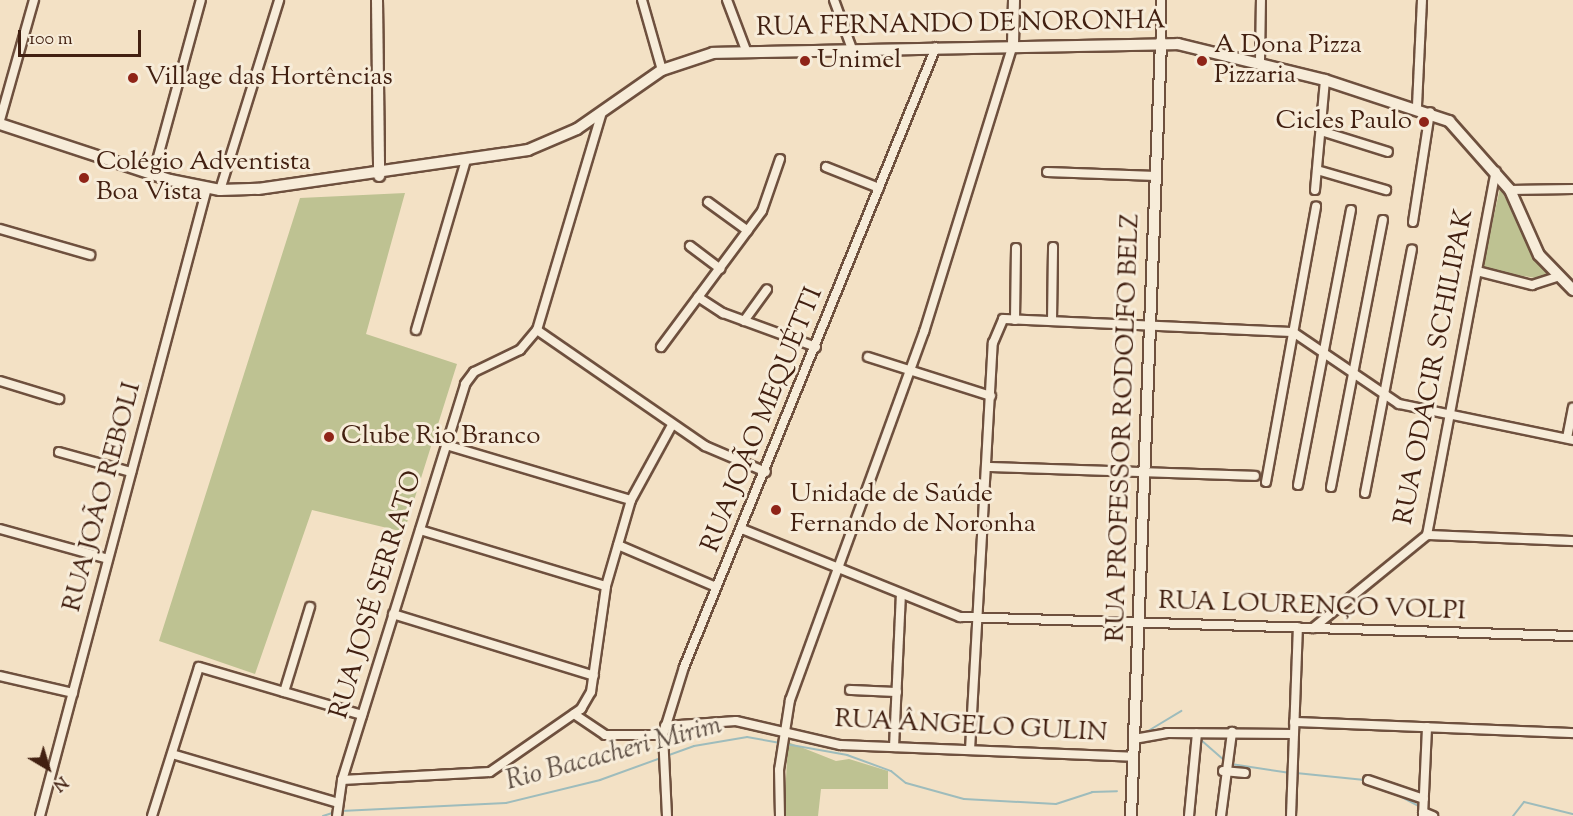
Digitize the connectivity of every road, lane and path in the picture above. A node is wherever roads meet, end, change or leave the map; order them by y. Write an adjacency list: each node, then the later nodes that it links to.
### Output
1 (34, 0): 23 (street)
2 (201, 0): 33 (street)
3 (279, 0): 39 (street)
4 (377, 0): 34 (main road)
5 (642, 0): 18 (street)
6 (727, 0): 16 (street)
7 (834, 0): 15 (street)
8 (1014, 0): 13 (main road)
9 (1161, 0): 12 (street)
10 (1261, 0): 17 (street)
11 (1422, 0): 20 (street)
12 (1161, 42): 13 (main road, RUA FERNANDO DE NORONHA); 17 (main road, RUA FERNANDO DE NORONHA); 35 (main road, RUA PROFESSOR RODOLFO BELZ)
13 (1013, 44): 14 (main road, RUA FERNANDO DE NORONHA); 72 (street)
14 (936, 47): 15 (main road, RUA FERNANDO DE NORONHA); 37 (street, RUA JOÃO MEQUÉTTI)
15 (852, 49): 16 (main road, RUA FERNANDO DE NORONHA)
16 (746, 50): 18 (main road, RUA FERNANDO DE NORONHA)
17 (1260, 61): 19 (main road, RUA FERNANDO DE NORONHA)
18 (662, 70): 22 (main road, RUA FERNANDO DE NORONHA)
19 (1325, 80): 20 (main road, RUA FERNANDO DE NORONHA); 25 (street)
20 (1417, 106): 21 (main road, RUA FERNANDO DE NORONHA)
21 (1430, 111): 31 (main road, RUA FERNANDO DE NORONHA); 47 (street)
22 (602, 112): 28 (main road, RUA FERNANDO DE NORONHA); 66 (street, RUA JOSÉ SERRATO)
23 (0, 120)
24 (0, 124): 33 (main road, RUA FERNANDO DE NORONHA)
25 (1321, 131): 26 (street); 30 (street)
26 (1389, 152)
27 (780, 159): 49 (street)
28 (465, 163): 34 (main road, RUA FERNANDO DE NORONHA); 65 (street)
29 (826, 167): 37 (street)
30 (1317, 170): 40 (street); 41 (street)
31 (1496, 171): 42 (main road, RUA FERNANDO DE NORONHA); 56 (street, RUA ODACIR SCHILIPAK)
32 (1047, 172): 35 (street)
33 (153, 175): 36 (main road, RUA FERNANDO DE NORONHA)
34 (379, 176): 39 (main road, RUA FERNANDO DE NORONHA)
35 (1156, 176): 64 (main road, RUA PROFESSOR RODOLFO BELZ)
36 (207, 188): 39 (main road, RUA FERNANDO DE NORONHA); 85 (street, RUA JOÃO REBOLI)
37 (879, 188): 69 (street, RUA JOÃO MEQUÉTTI)
38 (1573, 189): 42 (street)
39 (220, 190)
40 (1315, 190)
41 (1386, 190)
42 (1510, 190): 57 (main road, RUA FERNANDO DE NORONHA)
43 (708, 202): 49 (street)
44 (1316, 206): 67 (street)
45 (1351, 210): 70 (street)
46 (1383, 220): 73 (street)
47 (1413, 222)
48 (0, 229): 54 (street)
49 (748, 231): 55 (street)
50 (690, 246): 55 (street)
51 (1053, 247): 63 (street)
52 (1016, 248): 61 (street)
53 (1412, 249): 75 (street)
54 (90, 255)
55 (720, 268): 60 (street)
56 (1477, 271): 57 (street); 79 (street, RUA ODACIR SCHILIPAK)
57 (1557, 277): 59 (main road, RUA FERNANDO DE NORONHA)
58 (767, 289): 62 (street)
59 (1573, 290)
60 (698, 297): 62 (street); 68 (street)
61 (1015, 320): 63 (street); 76 (street)
62 (744, 321): 69 (street)
63 (1052, 321): 64 (street)
64 (1150, 325): 67 (street); 87 (main road, RUA PROFESSOR RODOLFO BELZ)
65 (416, 330)
66 (537, 330): 80 (street); 82 (street, RUA JOSÉ SERRATO)
67 (1293, 332): 70 (street); 89 (street)
68 (661, 347)
69 (816, 347): 86 (street, RUA JOÃO MEQUÉTTI)
70 (1323, 352): 73 (street); 90 (street)
71 (868, 357): 72 (street)
72 (910, 370): 76 (street); 101 (street)
73 (1354, 373): 75 (street); 91 (street)
74 (0, 381): 77 (street)
75 (1384, 394): 79 (street); 92 (street)
76 (991, 396): 84 (street)
77 (59, 399)
78 (1573, 408): 81 (street)
79 (1449, 416): 81 (street); 97 (street, RUA ODACIR SCHILIPAK)
80 (672, 425): 86 (street); 93 (street)
81 (1570, 439)
82 (446, 445): 93 (street); 96 (street, RUA JOSÉ SERRATO)
83 (59, 452): 85 (street)
84 (987, 467): 87 (street); 107 (street)
85 (131, 472): 100 (street, RUA JOÃO REBOLI)
86 (766, 472): 95 (street, RUA JOÃO MEQUÉTTI)
87 (1144, 472): 88 (street); 108 (main road, RUA PROFESSOR RODOLFO BELZ)
88 (1255, 476)
89 (1266, 482)
90 (1298, 485)
91 (1331, 487)
92 (1365, 493)
93 (632, 500): 99 (street)
94 (0, 529): 100 (street)
95 (742, 529): 101 (street, RUA LOURENÇO VOLPI); 103 (street, RUA JOÃO MEQUÉTTI)
96 (420, 530): 102 (street); 106 (street, RUA JOSÉ SERRATO)
97 (1427, 535): 98 (street); 110 (street, RUA ODACIR SCHILIPAK)
98 (1573, 541)
99 (618, 545): 102 (street); 103 (street)
100 (108, 559): 117 (street, RUA JOÃO REBOLI)
101 (838, 568): 104 (street, RUA LOURENÇO VOLPI); 123 (street)
102 (606, 586): 113 (street)
103 (716, 587): 122 (street, RUA JOÃO MEQUÉTTI)
104 (901, 595): 107 (street, RUA LOURENÇO VOLPI); 116 (street)
105 (310, 607): 115 (street)
106 (393, 614): 113 (street); 119 (street, RUA JOSÉ SERRATO)
107 (978, 616): 108 (street, RUA LOURENÇO VOLPI); 130 (street)
108 (1138, 622): 109 (street, RUA LOURENÇO VOLPI); 128 (main road, RUA PROFESSOR RODOLFO BELZ)
109 (1298, 627): 110 (street, RUA LOURENÇO VOLPI); 120 (street)
110 (1313, 628): 111 (street, RUA LOURENÇO VOLPI)
111 (1573, 636)
112 (0, 675): 117 (street)
113 (594, 676): 118 (street)
114 (850, 690): 116 (street)
115 (284, 692): 119 (street); 131 (street)
116 (897, 692): 129 (street)
117 (73, 693): 140 (street, RUA JOÃO REBOLI)
118 (574, 714): 122 (street, RUA ÂNGELO GULIN); 135 (street)
119 (362, 716): 135 (street, RUA JOSÉ SERRATO)
120 (1294, 722): 121 (street); 127 (street)
121 (1427, 727): 126 (street); 137 (street)
122 (664, 731): 123 (street, RUA ÂNGELO GULIN); 142 (street, RUA JOÃO MEQUÉTTI)
123 (783, 732): 129 (street, RUA ÂNGELO GULIN); 143 (street)
124 (1232, 732): 125 (street); 127 (street); 133 (street)
125 (1197, 733): 128 (street); 145 (street)
126 (1573, 733)
127 (1293, 734): 147 (street)
128 (1134, 739): 132 (main road, RUA PROFESSOR RODOLFO BELZ)
129 (894, 747): 130 (street, RUA ÂNGELO GULIN)
130 (970, 750): 132 (street, RUA ÂNGELO GULIN)
131 (172, 754): 138 (street); 141 (street)
132 (1133, 757): 144 (main road, RUA PROFESSOR RODOLFO BELZ)
133 (1223, 771): 134 (street); 146 (street)
134 (1245, 773)
135 (342, 780): 138 (street, RUA JOSÉ SERRATO)
136 (1368, 780): 137 (street)
137 (1424, 799): 139 (street)
138 (337, 810)
139 (1423, 814): 148 (street)
140 (40, 816)
141 (152, 816)
142 (667, 816)
143 (780, 816)
144 (1131, 816)
145 (1189, 816)
146 (1221, 816)
147 (1291, 816)
148 (1433, 816)

